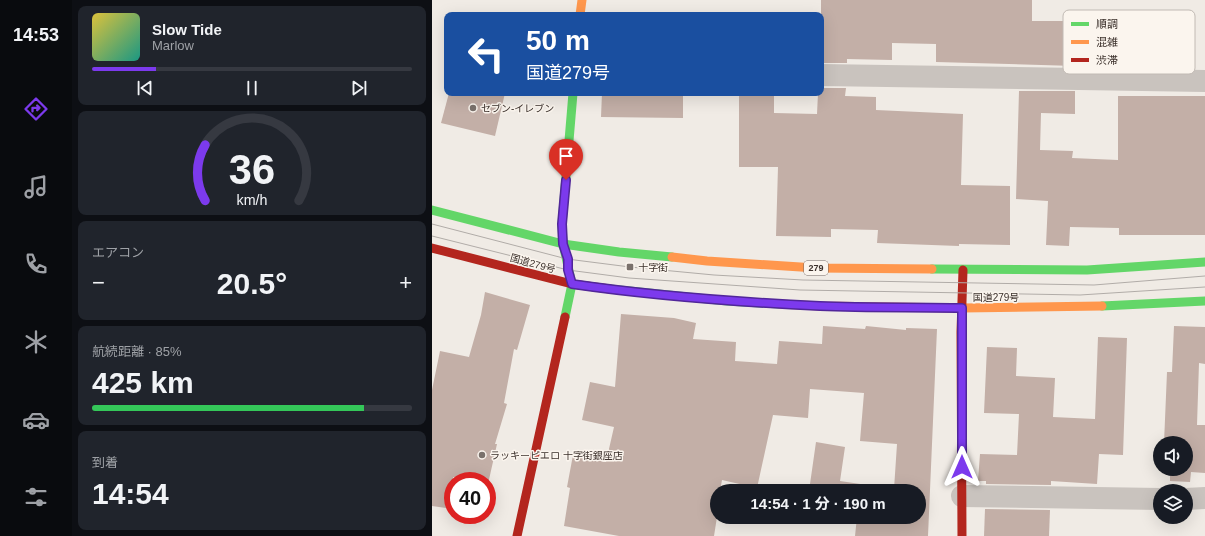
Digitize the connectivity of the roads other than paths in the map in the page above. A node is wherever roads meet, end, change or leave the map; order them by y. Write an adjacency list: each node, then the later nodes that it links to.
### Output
1 (582, 0): 2 (main road)
2 (580, 12)
3 (824, 75): 4 (street)
4 (1205, 81)
5 (573, 96): 7 (main road)
6 (432, 210): 7 (main road, 279)
7 (563, 244): 10 (main road, 279); 11 (main road)
8 (432, 248): 11 (main road, 国道279号)
9 (1205, 262): 10 (main road, 279)
10 (963, 270): 13 (main road)
11 (572, 284): 13 (main road, 国道279号); 18 (main road)
12 (1205, 301): 13 (main road, 国道279号)
13 (962, 308): 14 (main road)
14 (962, 496): 17 (street); 19 (main road)
15 (1205, 498): 16 (street)
16 (1193, 499)
17 (1153, 500)
18 (517, 536)
19 (962, 536)

